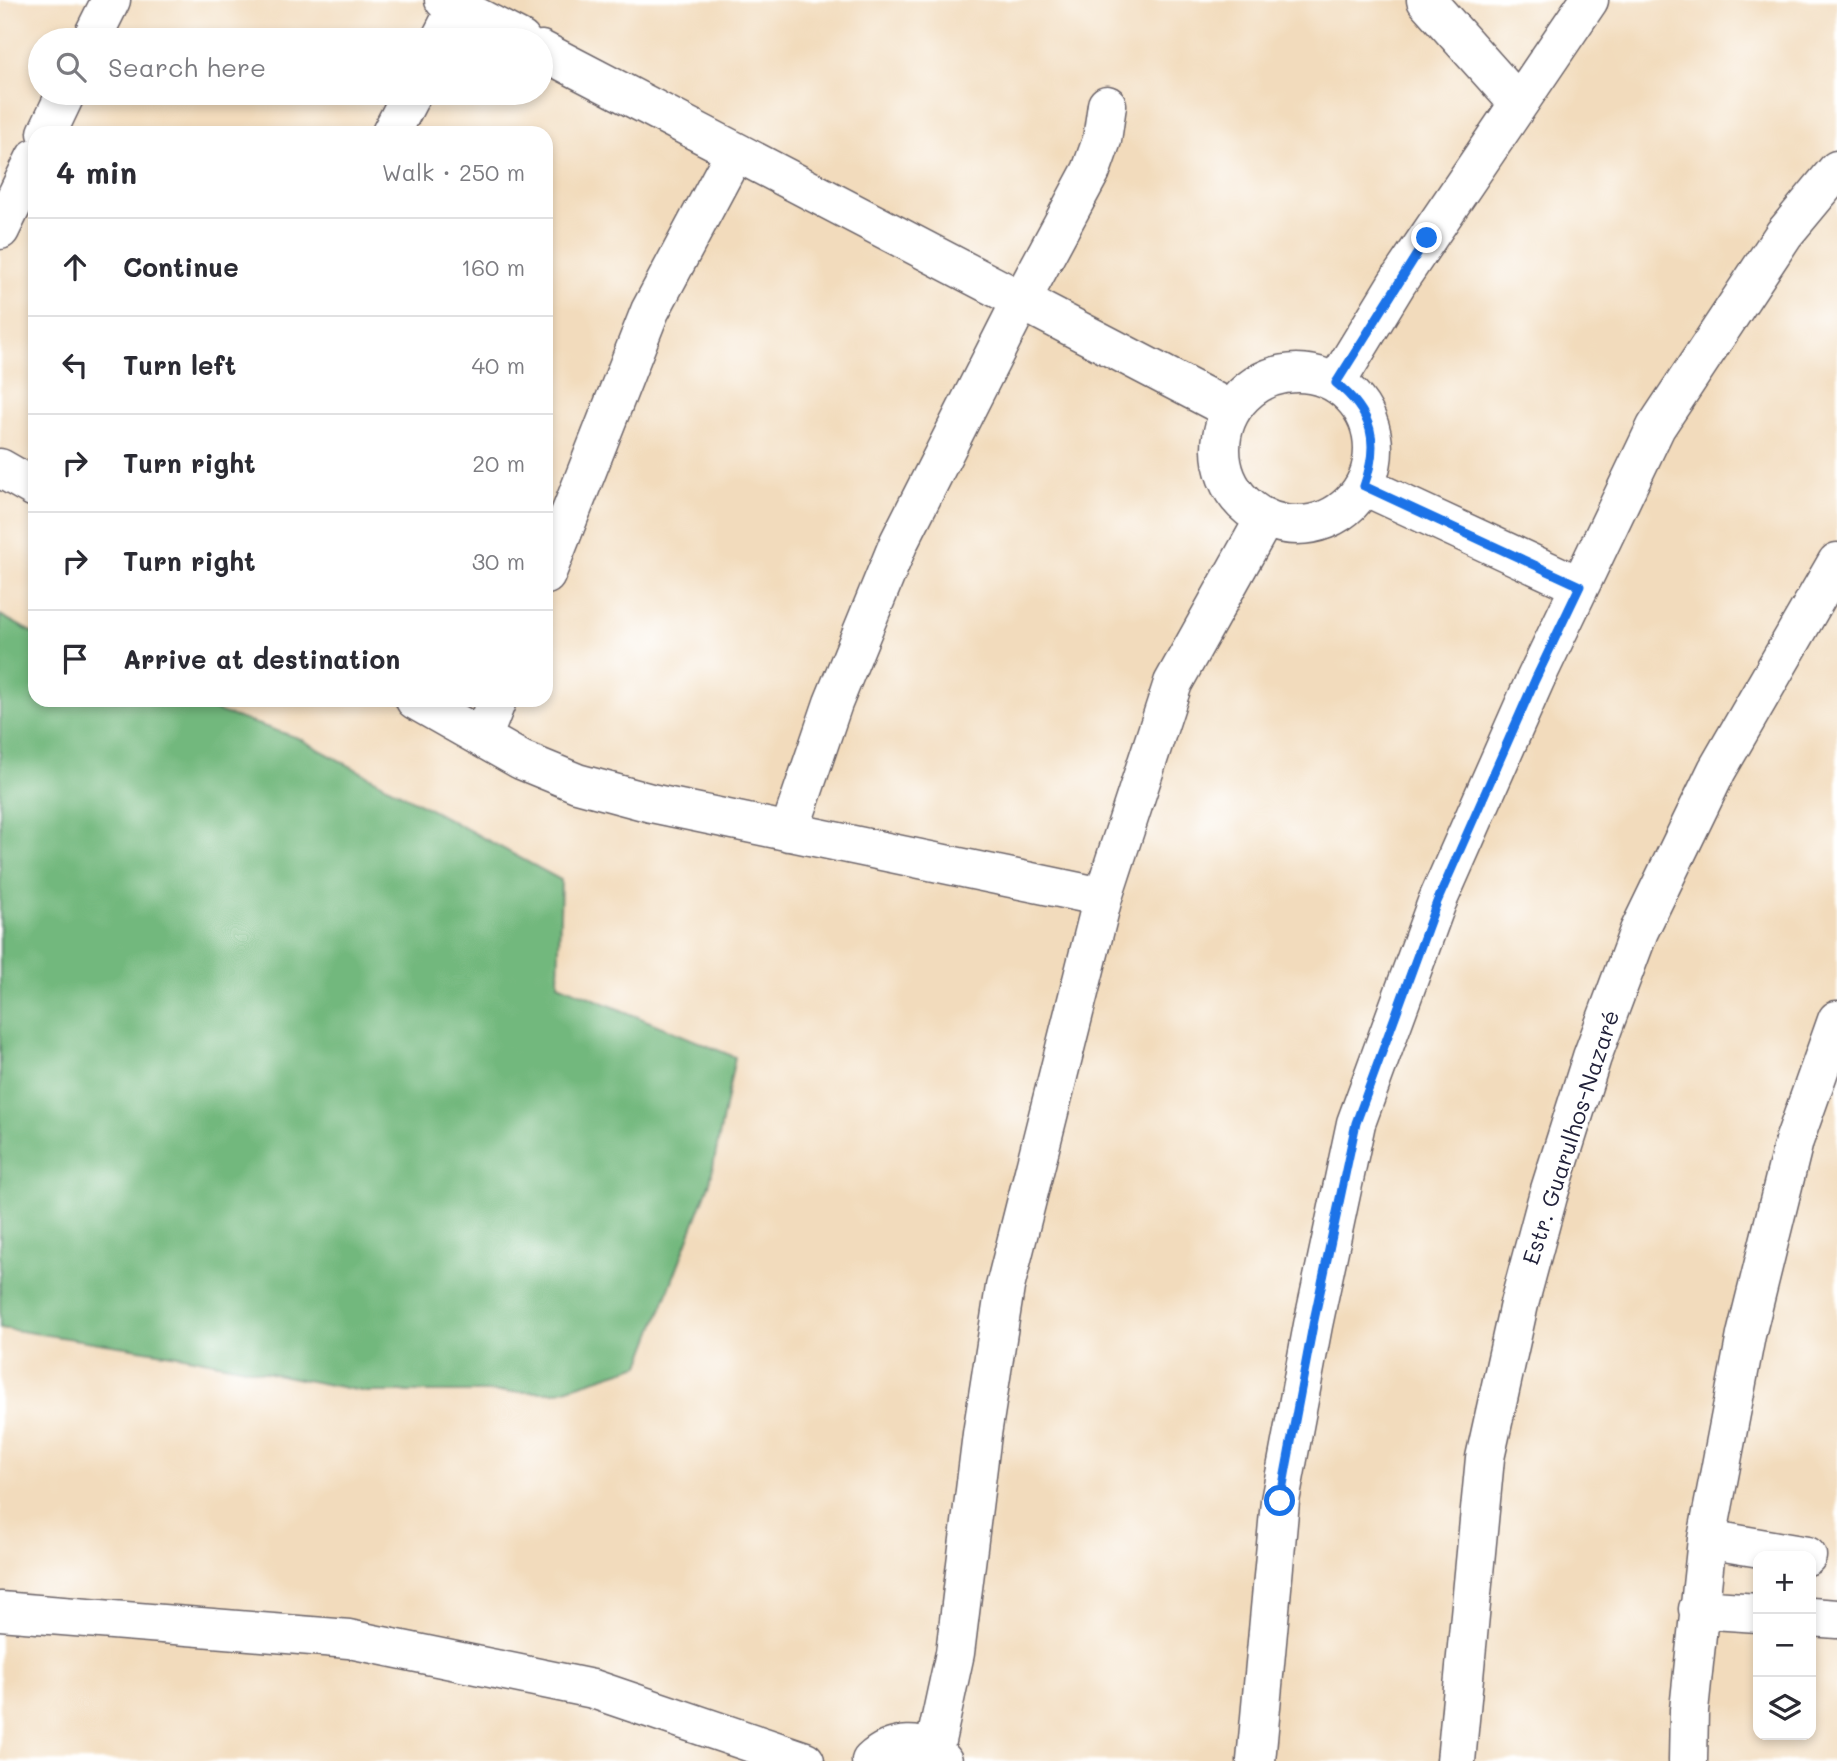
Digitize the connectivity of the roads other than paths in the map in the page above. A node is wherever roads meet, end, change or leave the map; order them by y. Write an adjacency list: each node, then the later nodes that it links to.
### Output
1 (111, 0): 5 (street)
2 (1426, 0): 9 (street)
3 (1589, 0): 9 (street)
4 (451, 3): 6 (street); 7 (street)
5 (98, 28)
6 (444, 28)
7 (498, 28)
8 (553, 56): 15 (street)
9 (1518, 103): 20 (street)
10 (60, 105): 13 (street)
11 (406, 105): 14 (street)
12 (1107, 105): 19 (street)
13 (50, 126)
14 (395, 126)
15 (735, 152): 19 (street); 26 (street)
16 (1837, 170): 28 (street)
17 (28, 172): 18 (street)
18 (0, 230)
19 (1021, 301): 21 (street); 32 (street)
20 (1336, 383): 21 (street); 24 (street)
21 (1231, 410): 25 (street)
22 (0, 468): 23 (street)
23 (28, 484)
24 (1364, 486): 25 (street); 28 (street)
25 (1265, 519): 33 (street)
26 (553, 557)
27 (1837, 562): 48 (street, Estr. Guarulhos-Nazaré)
28 (1580, 586): 47 (street)
29 (427, 707): 31 (street)
30 (494, 707): 31 (street)
31 (482, 738): 32 (street)
32 (789, 832): 33 (street)
33 (1103, 897): 44 (street)
34 (1837, 1020): 35 (street)
35 (1707, 1539): 36 (street); 39 (street)
36 (1775, 1551)
37 (1816, 1558): 38 (street)
38 (1837, 1561)
39 (1698, 1609): 41 (street); 49 (street)
40 (0, 1611): 45 (street)
41 (1753, 1613)
42 (1816, 1617): 43 (street)
43 (1837, 1619)
44 (939, 1756): 46 (street)
45 (805, 1761)
46 (871, 1761)
47 (1256, 1761)
48 (1456, 1761)
49 (1688, 1761)

